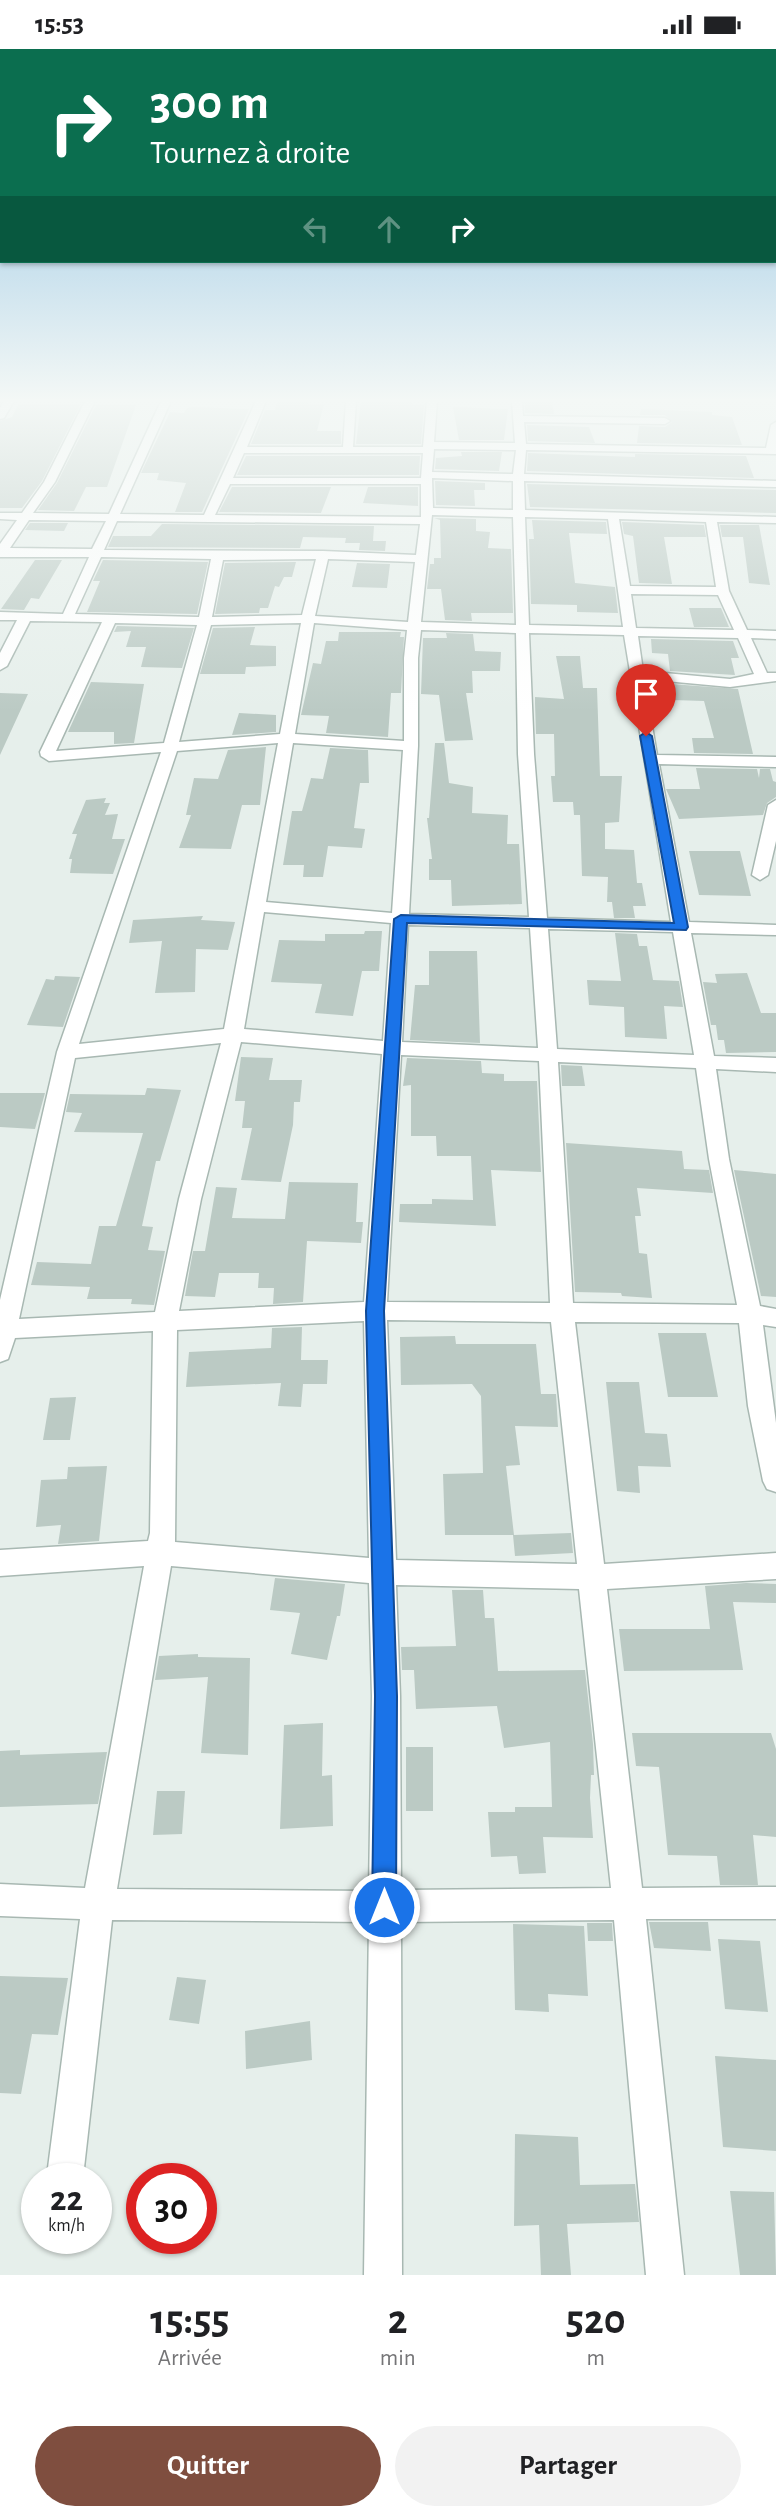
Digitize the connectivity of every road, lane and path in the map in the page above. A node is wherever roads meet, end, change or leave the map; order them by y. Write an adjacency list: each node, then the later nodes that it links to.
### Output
1 (34, 505): 8 (street)
2 (119, 505): 9 (street)
3 (214, 505): 12 (street)
4 (426, 505): 10 (street)
5 (519, 505): 6 (street)
6 (519, 513): 10 (street); 11 (street); 29 (street)
7 (0, 516): 8 (street)
8 (27, 516): 9 (street); 15 (street)
9 (114, 516): 12 (street); 16 (street)
10 (426, 516): 12 (street); 19 (street)
11 (613, 517): 13 (street); 20 (street)
12 (208, 518)
13 (711, 519): 14 (street); 21 (street)
14 (776, 520)
15 (0, 552): 16 (street)
16 (96, 552): 18 (street); 24 (street)
17 (323, 555): 18 (street); 19 (street); 26 (street)
18 (218, 556): 27 (street)
19 (421, 559): 28 (street)
20 (625, 590): 21 (street); 30 (street)
21 (723, 591): 31 (street)
22 (0, 617): 23 (street)
23 (25, 618): 24 (street); 33 (street)
24 (67, 618): 25 (street)
25 (110, 619): 27 (street); 38 (street)
26 (308, 619): 27 (street); 28 (street); 36 (street)
27 (205, 621): 38 (street)
28 (413, 626): 29 (street); 37 (street)
29 (524, 629): 30 (street); 45 (street)
30 (632, 631): 31 (street); 34 (street)
31 (741, 634): 32 (street); 35 (street)
32 (776, 635)
33 (0, 666)
34 (636, 674): 35 (street); 39 (street)
35 (769, 677)
36 (287, 739): 37 (street); 38 (street); 43 (street)
37 (411, 746): 44 (street)
38 (170, 749): 50 (street)
39 (650, 759): 40 (street); 46 (street)
40 (776, 762)
41 (776, 805): 42 (street)
42 (760, 875)
43 (257, 906): 44 (street); 48 (street)
44 (401, 919): 45 (street); 49 (street)
45 (538, 922): 46 (street); 51 (street)
46 (681, 927): 47 (street); 52 (street)
47 (776, 930)
48 (233, 1035): 49 (street); 50 (street); 58 (street)
49 (393, 1048): 51 (street); 54 (street)
50 (67, 1052): 59 (street)
51 (548, 1055): 52 (street); 55 (street)
52 (705, 1059): 53 (street); 56 (street)
53 (776, 1065)
54 (375, 1311): 55 (street); 58 (street); 65 (street)
55 (562, 1312): 56 (street); 66 (street)
56 (750, 1314): 57 (street); 61 (street)
57 (776, 1318)
58 (165, 1322): 59 (street); 62 (street)
59 (3, 1329): 60 (street)
60 (0, 1352)
61 (776, 1481)
62 (160, 1553): 63 (street); 65 (street); 70 (street)
63 (0, 1563)
64 (776, 1566): 66 (street)
65 (384, 1572): 66 (street); 71 (street)
66 (591, 1577): 68 (street)
67 (0, 1900): 70 (street)
68 (628, 1903): 69 (street); 71 (street); 74 (street)
69 (776, 1903)
70 (98, 1905): 71 (street); 72 (street)
71 (384, 1907): 73 (street)
72 (67, 2163)
73 (383, 2275)
74 (665, 2275)

